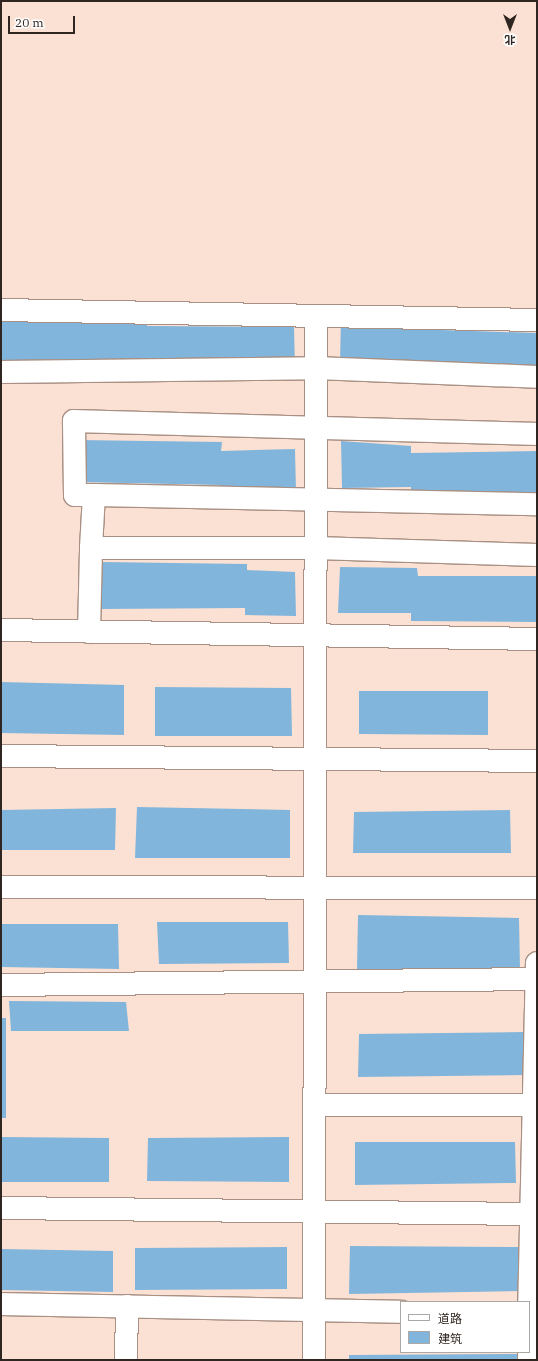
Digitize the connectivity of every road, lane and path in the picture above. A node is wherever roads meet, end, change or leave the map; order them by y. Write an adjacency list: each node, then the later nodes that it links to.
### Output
1 (1, 310): 2 (street)
2 (316, 316): 3 (street); 4 (street)
3 (537, 320)
4 (316, 368): 5 (street); 6 (street); 7 (street)
5 (1, 372)
6 (537, 377)
7 (316, 427): 8 (street); 9 (street); 10 (street)
8 (537, 434)
9 (94, 495): 10 (street); 12 (street)
10 (316, 500): 11 (street); 13 (street)
11 (537, 504)
12 (90, 548): 13 (street); 16 (street)
13 (316, 548): 14 (street); 17 (street)
14 (537, 555)
15 (1, 630): 16 (street)
16 (89, 632): 17 (street)
17 (315, 635): 18 (street); 20 (street)
18 (537, 638)
19 (1, 756): 20 (street)
20 (315, 759): 21 (street); 23 (street)
21 (537, 761)
22 (1, 887): 23 (street)
23 (315, 888): 24 (street); 27 (street)
24 (537, 888)
25 (537, 963): 26 (street)
26 (537, 979): 27 (street); 30 (street)
27 (315, 982): 28 (street); 29 (street)
28 (1, 985)
29 (315, 1105): 30 (street); 32 (street)
30 (534, 1105): 33 (street)
31 (1, 1208): 32 (street)
32 (314, 1212): 33 (street); 37 (street)
33 (532, 1214): 34 (street)
34 (529, 1301)
35 (1, 1304): 36 (street)
36 (128, 1306): 37 (street); 39 (street)
37 (314, 1310): 38 (street); 40 (street)
38 (400, 1312)
39 (126, 1360)
40 (314, 1360)

